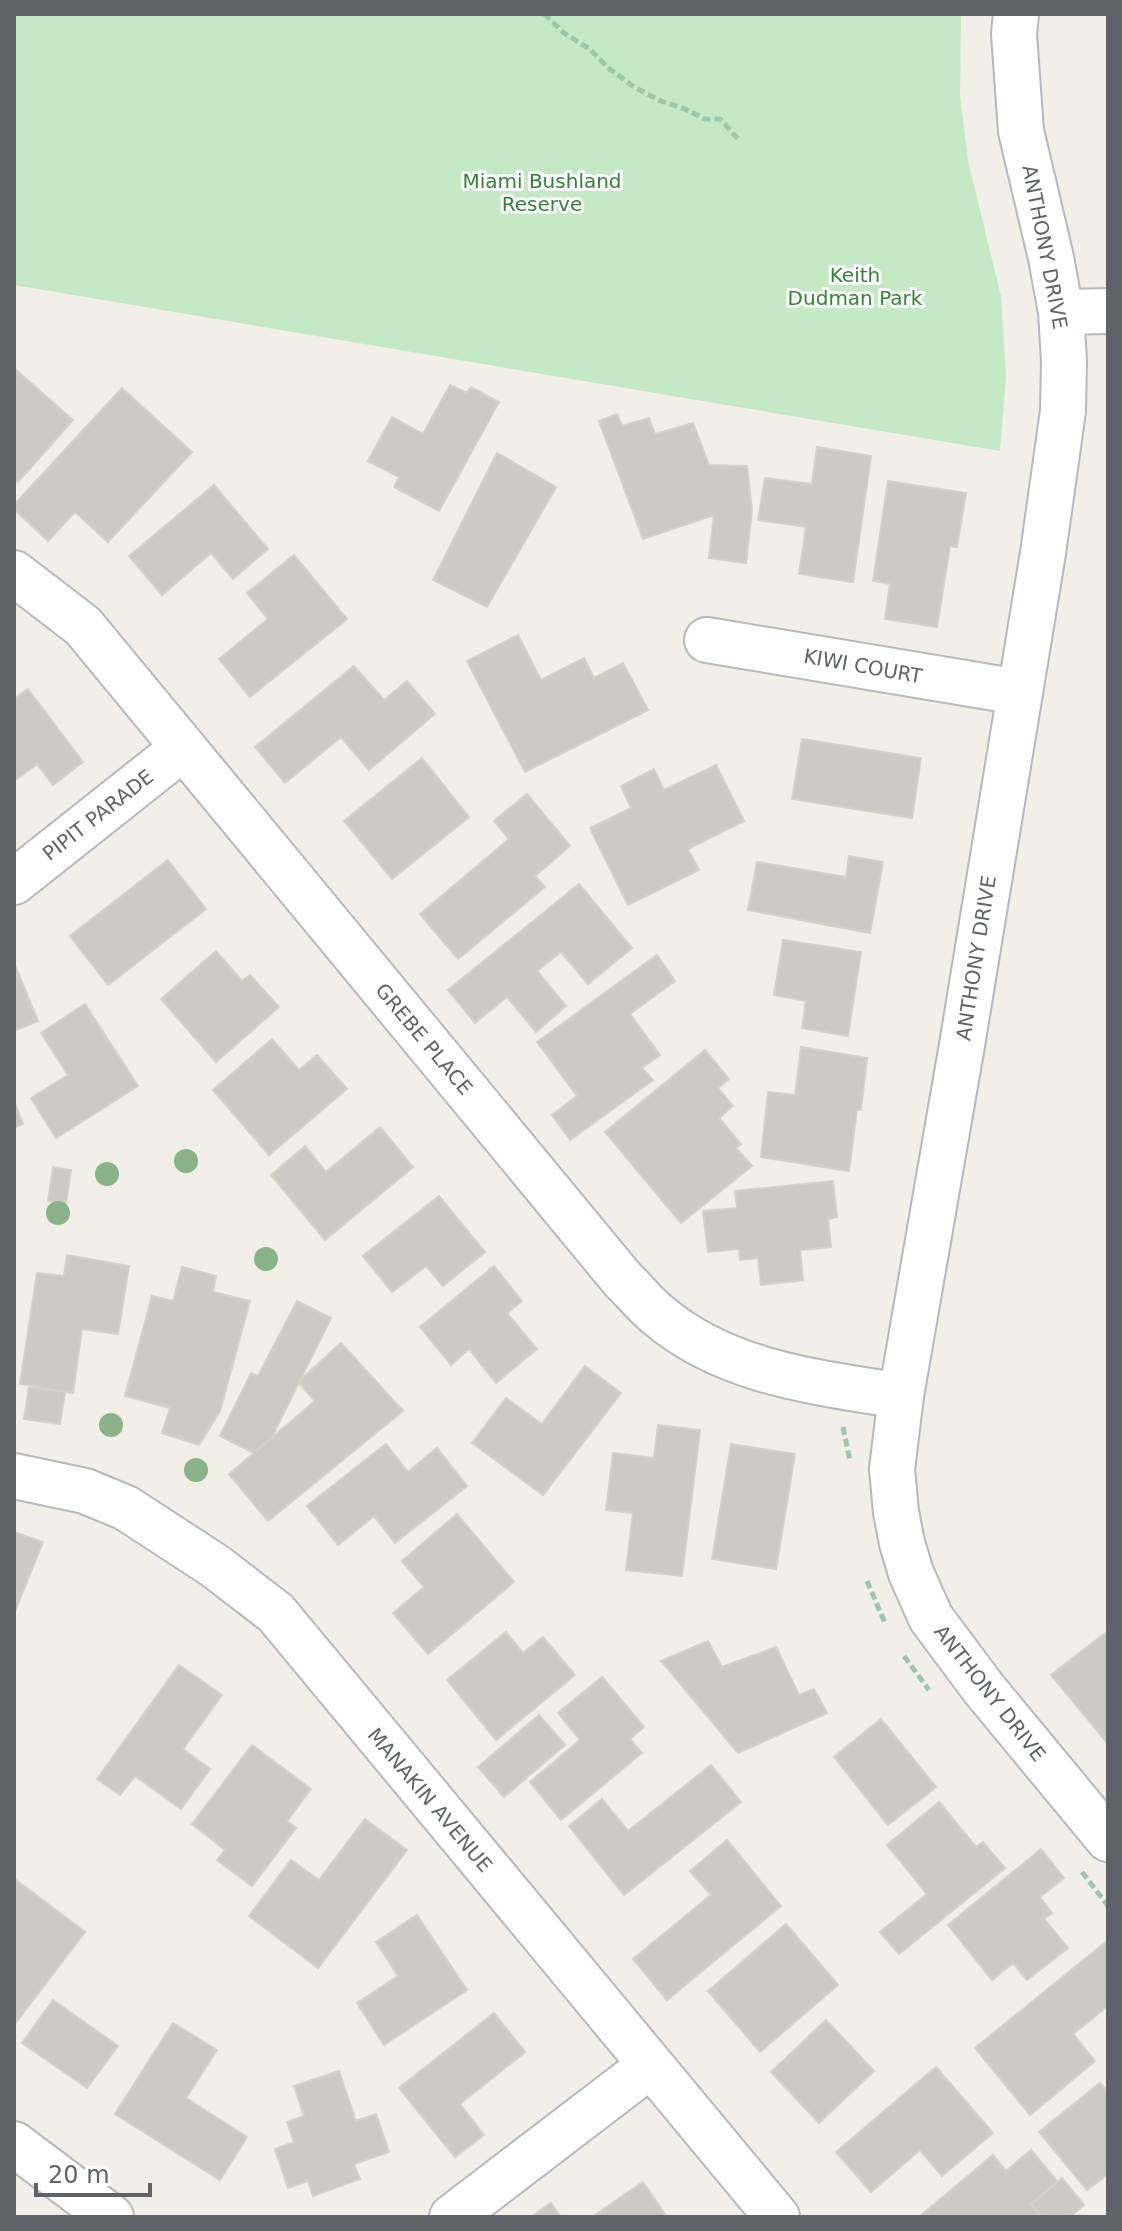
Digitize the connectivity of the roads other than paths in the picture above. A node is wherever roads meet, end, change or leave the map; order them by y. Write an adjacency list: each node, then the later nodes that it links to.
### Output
1 (1016, 14): 3 (street, ANTHONY DRIVE)
2 (1108, 311): 3 (street)
3 (1061, 312): 6 (street, ANTHONY DRIVE)
4 (14, 573): 7 (street, GREBE PLACE)
5 (707, 640): 6 (street, KIWI COURT)
6 (1019, 692): 9 (street, ANTHONY DRIVE)
7 (183, 748): 8 (street, PIPIT PARADE); 9 (street, GREBE PLACE)
8 (14, 882)
9 (901, 1396): 11 (street, ANTHONY DRIVE)
10 (14, 1476): 12 (street, MANAKIN AVENUE)
11 (1108, 1839)
12 (651, 2065): 15 (street); 16 (street, MANAKIN AVENUE)
13 (14, 2144): 14 (street)
14 (111, 2217)
15 (452, 2217)
16 (777, 2217)

